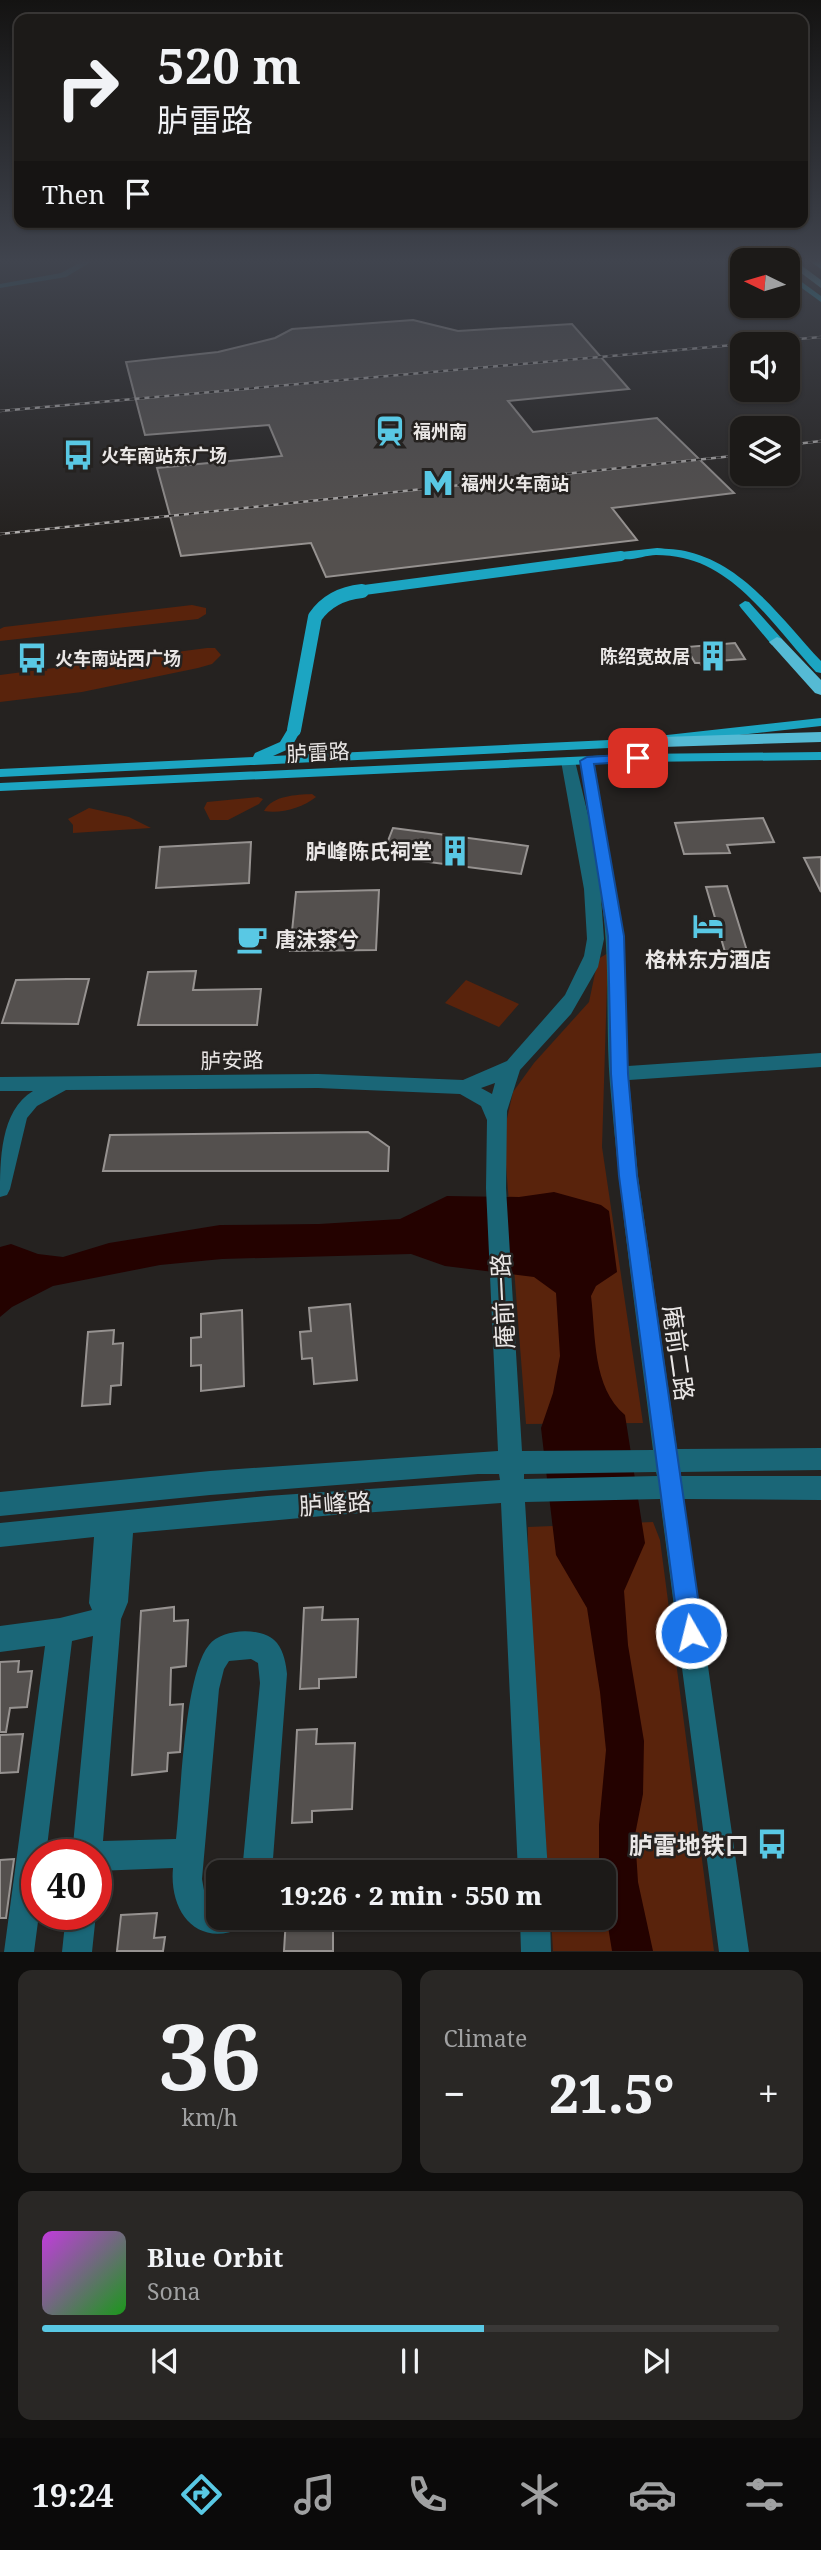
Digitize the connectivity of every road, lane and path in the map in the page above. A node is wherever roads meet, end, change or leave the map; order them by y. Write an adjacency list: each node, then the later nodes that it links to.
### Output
1 (785, 640): 2 (main road); 3 (highway); 11 (main road, bridge)
2 (821, 668)
3 (821, 690)
4 (821, 722): 8 (main road)
5 (821, 737): 6 (highway)
6 (785, 744): 7 (highway); 8 (highway)
7 (821, 746)
8 (634, 751): 9 (main road); 10 (main road, 胪雷路); 11 (main road, 胪雷路)
9 (821, 756)
10 (577, 761): 13 (main road, 胪雷路); 15 (street, 庵前一路); 16 (street, 庵前二路)
11 (247, 762): 12 (main road, 胪雷路)
12 (0, 773)
13 (0, 787)
14 (821, 1060): 16 (street)
15 (514, 1065): 19 (street); 20 (street, 庵前一路)
16 (619, 1074): 22 (street, 庵前二路)
17 (66, 1082): 18 (street, 胪安路); 19 (street, 胪安路); 21 (street)
18 (0, 1084)
19 (464, 1087): 20 (street)
20 (496, 1119): 24 (street, 庵前一路)
21 (0, 1189)
22 (655, 1459): 23 (street, 胪峰路); 24 (street, 胪峰路); 25 (street, 庵前二路)
23 (821, 1459)
24 (522, 1462): 27 (street, 庵前一路); 28 (street, 胪峰路)
25 (659, 1487): 26 (street, 胪峰路); 27 (street, 胪峰路); 45 (street, 庵前二路)
26 (821, 1488)
27 (512, 1491): 29 (street, 胪峰路); 38 (street, 庵前一路)
28 (0, 1504)
29 (114, 1523): 30 (street, 胪峰路); 31 (street)
30 (0, 1535)
31 (108, 1619): 32 (street); 34 (street)
32 (60, 1631): 33 (street); 42 (street)
33 (0, 1639)
34 (88, 1839)
35 (189, 1853): 36 (street); 37 (street); 39 (street)
36 (112, 1855)
37 (258, 1860)
38 (532, 1860)
39 (206, 1917)
40 (79, 1930): 43 (street)
41 (535, 1930): 44 (street)
42 (19, 1951)
43 (77, 1951)
44 (536, 1951)
45 (734, 1951)

